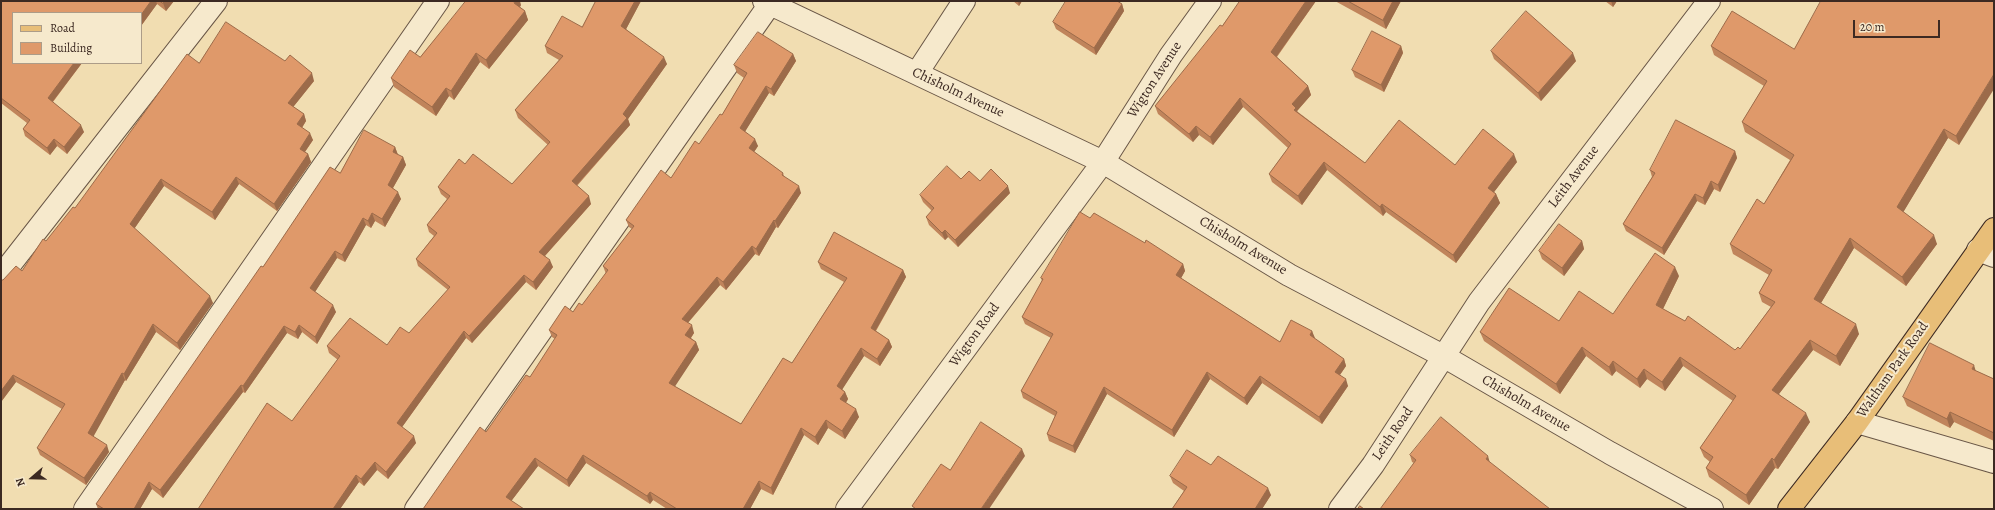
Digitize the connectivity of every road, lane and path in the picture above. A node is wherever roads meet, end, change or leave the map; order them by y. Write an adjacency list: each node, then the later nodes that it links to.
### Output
1 (216, 1): 11 (street)
2 (438, 1): 15 (street)
3 (964, 1): 7 (street)
4 (1210, 1): 8 (street, Wigton Avenue)
5 (1709, 1): 12 (street, Leith Avenue)
6 (767, 2): 7 (street, Chisholm Avenue); 16 (street)
7 (917, 73): 8 (street, Chisholm Avenue)
8 (1103, 162): 12 (street, Chisholm Avenue); 17 (street, Wigton Road)
9 (1994, 229): 10 (main road, Waltham Park Road)
10 (1986, 253): 13 (main road, Waltham Park Road)
11 (1, 276)
12 (1444, 357): 18 (street, Leith Road); 19 (street, Chisholm Avenue)
13 (1857, 422): 14 (street); 20 (main road, Waltham Park Road)
14 (1994, 462)
15 (85, 509)
16 (416, 509)
17 (847, 509)
18 (1340, 509)
19 (1712, 509)
20 (1789, 509)

